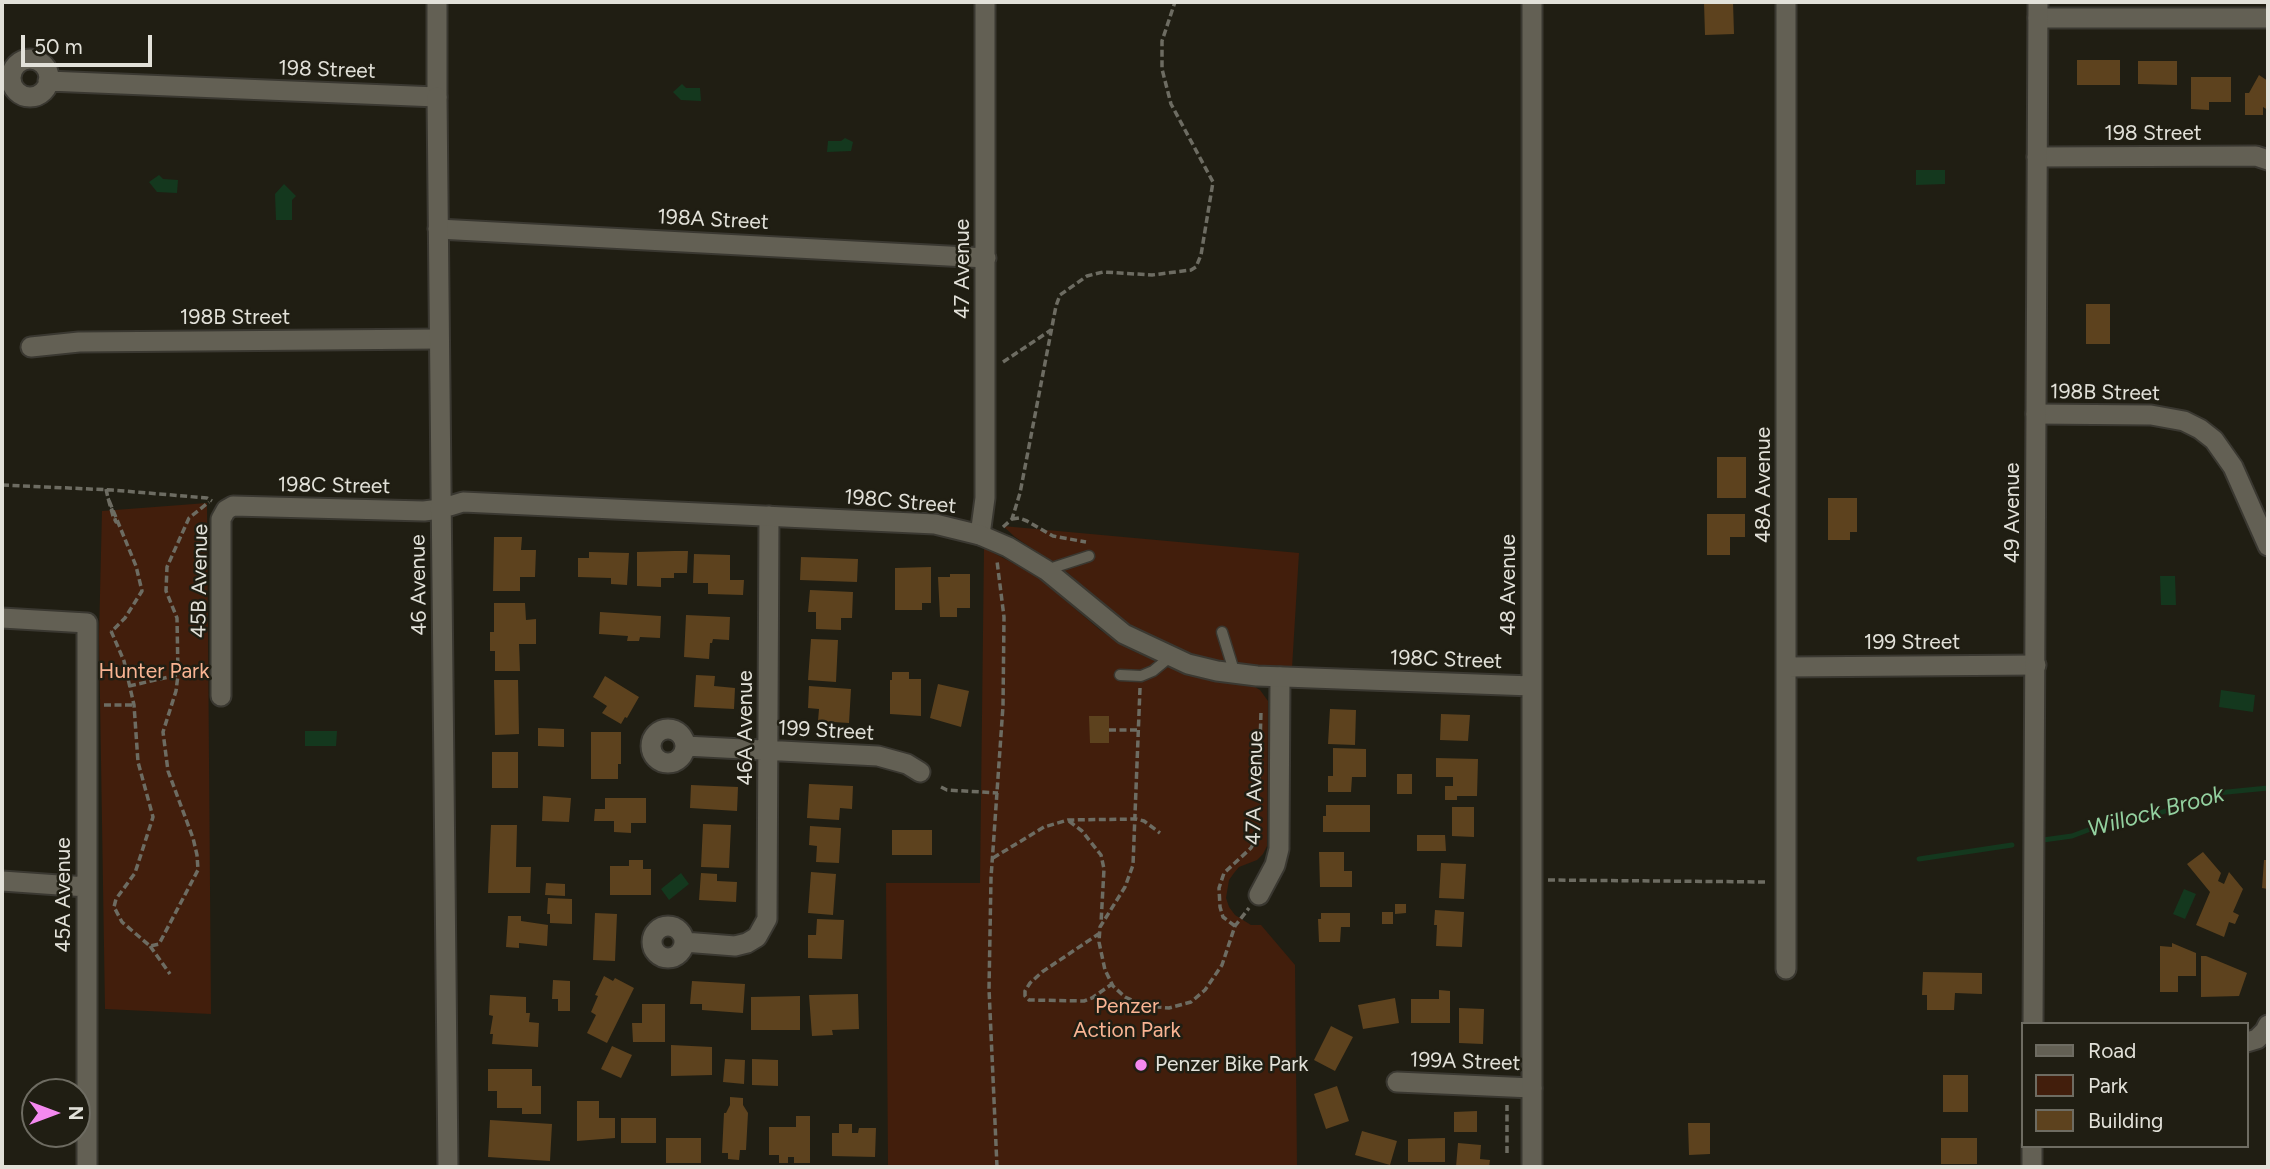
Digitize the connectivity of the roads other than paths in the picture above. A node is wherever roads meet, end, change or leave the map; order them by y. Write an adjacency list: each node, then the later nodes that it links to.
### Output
1 (437, 2): 8 (street, 46 Avenue)
2 (985, 2): 12 (street, 47 Avenue)
3 (1532, 2): 31 (street, 48 Avenue)
4 (1786, 2): 27 (street, 48A Avenue)
5 (2038, 10): 6 (street); 9 (street, 49 Avenue)
6 (2268, 18)
7 (48, 81): 8 (street, 198 Street)
8 (437, 97): 11 (street, 46 Avenue)
9 (2037, 157): 10 (street, 198 Street); 15 (street, 49 Avenue)
10 (2268, 160)
11 (438, 229): 12 (street, 198A Street); 13 (street, 46 Avenue)
12 (986, 258): 19 (street, 47 Avenue)
13 (439, 339): 14 (street, 198B Street); 17 (street, 46 Avenue)
14 (31, 347)
15 (2036, 414): 20 (street, 198B Street); 26 (street, 49 Avenue)
16 (217, 504): 17 (street, 198C Street); 32 (street, 45B Avenue)
17 (440, 509): 18 (street, 198C Street); 48 (street, 46 Avenue)
18 (769, 516): 19 (street, 198C Street); 34 (street, 46A Avenue)
19 (980, 535): 22 (street, 198C Street)
20 (2268, 547)
21 (1091, 553): 22 (lane)
22 (1046, 570): 25 (street, 198C Street)
23 (2, 618): 37 (street, 45A Avenue)
24 (1222, 632): 28 (lane)
25 (1170, 657): 28 (street, 198C Street); 29 (lane)
26 (2036, 665): 27 (street, 199 Street); 41 (street, 49 Avenue)
27 (1787, 667): 40 (street, 48A Avenue)
28 (1236, 674): 30 (street, 198C Street)
29 (1120, 675)
30 (1280, 677): 31 (street, 198C Street); 38 (street, 47A Avenue)
31 (1532, 687): 45 (street, 48 Avenue)
32 (221, 696)
33 (685, 746): 34 (street, 199 Street)
34 (769, 751): 35 (street, 199 Street); 39 (street, 46A Avenue)
35 (920, 772)
36 (2, 881): 37 (street)
37 (87, 887): 47 (street, 45A Avenue)
38 (1259, 895)
39 (684, 942)
40 (1786, 969)
41 (2033, 1022)
42 (2268, 1025): 43 (street)
43 (2249, 1041)
44 (1397, 1082): 45 (street, 199A Street)
45 (1532, 1088): 49 (street, 48 Avenue)
46 (2032, 1148): 50 (street)
47 (87, 1167)
48 (448, 1167)
49 (1532, 1167)
50 (2032, 1167)

